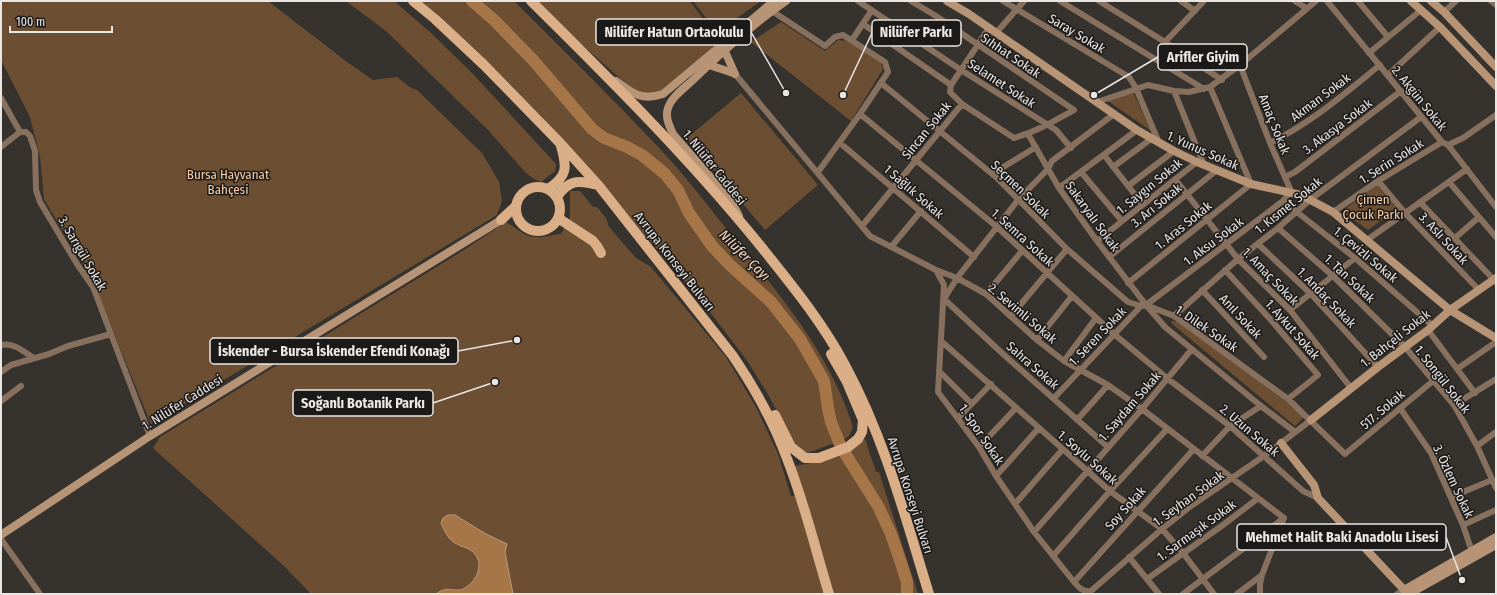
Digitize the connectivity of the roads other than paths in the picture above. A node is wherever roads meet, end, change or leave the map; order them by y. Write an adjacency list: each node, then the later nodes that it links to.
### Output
1 (413, 1): 70 (main road, Avrupa Konseyi Bulvarı)
2 (530, 1): 34 (main road, Avrupa Konseyi Bulvarı)
3 (774, 1): 36 (main road, 1. Nilüfer Caddesi)
4 (786, 1): 25 (main road, 1. Nilüfer Caddesi)
5 (858, 1): 23 (street, Selamet Sokak)
6 (911, 1): 35 (street, Sıhhat Sokak)
7 (947, 1): 30 (main road, 1. Yunus Sokak)
8 (1003, 1): 22 (street, Saray Sokak)
9 (1024, 1): 22 (street)
10 (1060, 1): 50 (street)
11 (1099, 1): 33 (street)
12 (1181, 1): 26 (street)
13 (1204, 1): 26 (street)
14 (1295, 1): 21 (street)
15 (1316, 1): 21 (street)
16 (1327, 1): 37 (street, 2. Akgün Sokak)
17 (1358, 1): 31 (street)
18 (1411, 1): 24 (main road)
19 (1431, 1): 27 (main road)
20 (1456, 1): 27 (street)
21 (1306, 8): 40 (street)
22 (1016, 9): 30 (street); 49 (street, Saray Sokak)
23 (872, 10): 28 (street); 42 (street, Selamet Sokak)
24 (1421, 10): 29 (main road); 31 (street)
25 (772, 11): 32 (street); 36 (main road, 1. Nilüfer Caddesi)
26 (1195, 11): 33 (street)
27 (1444, 12): 39 (main road)
28 (863, 24): 32 (street); 47 (street)
29 (1440, 27): 44 (street); 48 (main road)
30 (993, 31): 35 (street); 54 (main road, 1. Yunus Sokak)
31 (1388, 37): 37 (street)
32 (852, 40): 46 (street)
33 (1165, 42): 45 (street)
34 (575, 45): 38 (main road, 1. Nilüfer Caddesi); 117 (main road, Avrupa Konseyi Bulvarı)
35 (978, 46): 42 (street); 60 (street, Sıhhat Sokak)
36 (723, 48): 38 (main road, 1. Nilüfer Caddesi); 43 (main road)
37 (1369, 53): 41 (street, 2. Akgün Sokak)
38 (706, 62): 43 (main road); 117 (main road, 1. Nilüfer Caddesi)
39 (1495, 63)
40 (1240, 65): 45 (street); 68 (street, Amaç Sokak)
41 (1380, 65): 44 (street, 2. Akgün Sokak); 68 (street, Akman Sokak)
42 (961, 70): 47 (street); 60 (street, Selamet Sokak)
43 (735, 74): 82 (street, 2. Sevimli Sokak)
44 (1388, 75): 52 (street, 2. Akgün Sokak)
45 (1222, 80): 50 (street)
46 (881, 83): 56 (street); 62 (street, Seçmen Sokak)
47 (951, 85): 55 (street)
48 (1496, 86)
49 (1136, 88): 51 (street); 54 (street); 67 (street, Saray Sokak)
50 (1207, 88): 51 (street); 89 (street)
51 (1174, 91): 77 (street)
52 (1401, 91): 59 (street, 2. Akgün Sokak); 85 (street, 3. Akasya Sokak)
53 (1, 98): 63 (street, 3. Sarıgül Sokak)
54 (1097, 102): 57 (main road, 1. Yunus Sokak)
55 (962, 104): 62 (street, Sincan Sokak); 64 (street)
56 (860, 114): 66 (street); 76 (street, 1. Semra Sokak)
57 (1114, 114): 61 (main road, 1. Yunus Sokak); 73 (street)
58 (1496, 115): 69 (street, 1. Serin Sokak)
59 (1421, 117): 69 (street, 2. Akgün Sokak); 99 (street, 1. Kısmet Sokak)
60 (1048, 125): 64 (street); 73 (street, Selamet Sokak)
61 (1137, 130): 65 (main road, 1. Yunus Sokak); 75 (street)
62 (940, 131): 76 (street, Sincan Sokak); 84 (street, Seçmen Sokak)
63 (20, 132): 71 (street); 153 (street, 3. Sarıgül Sokak)
64 (1028, 134): 72 (street, Sakaryalı Sokak)
65 (1152, 139): 67 (main road, 1. Yunus Sokak); 78 (street)
66 (840, 143): 82 (street); 92 (street, 1 Sağlık Sokak)
67 (1159, 143): 74 (main road, 1. Yunus Sokak)
68 (1270, 143): 85 (street, Amaç Sokak)
69 (1445, 143): 80 (street, 2. Akgün Sokak); 87 (street, 1. Serin Sokak)
70 (561, 144): 90 (main road, Avrupa Konseyi Bulvarı); 94 (main road)
71 (1, 147)
72 (1036, 147): 79 (street, Sakaryalı Sokak); 84 (street)
73 (1070, 148): 79 (street)
74 (1174, 151): 77 (main road, 1. Yunus Sokak); 91 (street)
75 (1104, 155): 78 (street); 83 (street)
76 (916, 160): 92 (street, Sincan Sokak); 115 (street, 1. Semra Sokak)
77 (1200, 164): 81 (main road, 1. Yunus Sokak); 86 (street, 1. Saygın Sokak)
78 (1113, 167): 91 (street)
79 (1048, 169): 93 (street, Sakaryalı Sokak); 98 (street)
80 (1467, 169): 88 (street); 104 (street, 2. Akgün Sokak)
81 (1217, 170): 89 (main road, 1. Yunus Sokak); 96 (street, 3. Arı Sokak)
82 (818, 172): 114 (street, 2. Sevimli Sokak)
83 (1081, 172): 93 (street); 113 (street)
84 (992, 174): 98 (street, Seçmen Sokak)
85 (1285, 177): 95 (street, Amaç Sokak)
86 (1175, 179): 96 (street, 1. Amaç Sokak); 102 (street, 1. Saygın Sokak)
87 (1378, 181): 107 (street, 1. Serin Sokak); 108 (street, 3. Aslı Sokak)
88 (1449, 182): 101 (street); 109 (street)
89 (1251, 184): 95 (main road, 1. Yunus Sokak); 110 (street, 1. Aras Sokak)
90 (599, 186): 97 (main road); 145 (main road, Avrupa Konseyi Bulvarı)
91 (1128, 186): 102 (street)
92 (894, 188): 105 (street, 1 Sağlık Sokak); 114 (street, Sincan Sokak)
93 (1059, 188): 121 (street, Sakaryalı Sokak)
94 (548, 189): 97 (main road); 103 (main road)
95 (1291, 191): 99 (main road, 1. Yunus Sokak); 100 (street, 1. Aksu Sokak)
96 (1187, 194): 110 (street, 1. Amaç Sokak); 128 (street, 3. Arı Sokak)
97 (557, 197): 112 (main road)
98 (1018, 200): 115 (street); 125 (street, Seçmen Sokak)
99 (1310, 200): 106 (street, 1. Kısmet Sokak); 107 (main road, 1. Yunus Sokak)
100 (1283, 201): 106 (street, 1. Çevizli Sokak); 122 (street, 1. Aksu Sokak)
101 (1420, 202): 108 (street); 119 (street)
102 (1143, 205): 113 (street, 1. Saygın Sokak)
103 (516, 206): 111 (main road); 112 (main road)
104 (1496, 207)
105 (921, 211): 124 (street); 127 (street, 1 Sağlık Sokak)
106 (1296, 212): 116 (street, 1. Kısmet Sokak); 129 (street, 1. Çevizli Sokak)
107 (1333, 212): 120 (main road, 1. Yunus Sokak)
108 (1405, 213): 120 (street); 140 (street, 3. Aslı Sokak)
109 (1479, 217): 118 (street); 119 (street)
110 (1207, 219): 122 (street, 1. Amaç Sokak); 138 (street, 1. Aras Sokak)
111 (501, 220): 112 (main road); 195 (main road, 1. Nilüfer Caddesi)
112 (519, 221)
113 (1122, 221): 121 (street, 1. Saygın Sokak)
114 (862, 226): 124 (street, 2. Sevimli Sokak)
115 (997, 227): 126 (street, 1. Semra Sokak); 127 (street)
116 (1278, 228): 123 (street, 1. Kısmet Sokak); 134 (street, 1. Tan Sokak)
117 (749, 232): 136 (main road, Avrupa Konseyi Bulvarı)
118 (1496, 237)
119 (1455, 238): 137 (street)
120 (1367, 240): 148 (main road, 1. Yunus Sokak)
121 (1097, 241): 128 (street, Sakaryalı Sokak)
122 (1226, 244): 130 (street, 1. Amaç Sokak); 146 (street, 1. Aksu Sokak)
123 (1258, 244): 130 (street, 1. Kısmet Sokak); 142 (street, 1. Andaç Sokak)
124 (891, 247): 131 (street, 2. Sevimli Sokak)
125 (1067, 249): 133 (street); 146 (street, Seçmen Sokak)
126 (1022, 251): 133 (street, 1. Semra Sokak); 141 (street)
127 (974, 257): 135 (street)
128 (1109, 257): 138 (street, Sakaryalı Sokak)
129 (1355, 258): 134 (street); 152 (street, 1. Çevizli Sokak)
130 (1238, 259): 132 (street, 1. Kısmet Sokak); 147 (street, 1. Amaç Sokak)
131 (936, 270): 135 (street, 2. Sevimli Sokak); 144 (street, 1. Spor Sokak)
132 (1225, 270): 139 (street, 1. Kısmet Sokak); 179 (street, 1. Aykut Sokak)
133 (1047, 273): 143 (street, 1. Semra Sokak); 149 (street)
134 (1333, 276): 142 (street); 160 (street, 1. Tan Sokak)
135 (957, 278): 141 (street, 2. Sevimli Sokak); 144 (street)
136 (788, 280): 145 (main road); 237 (main road, Avrupa Konseyi Bulvarı)
137 (1495, 280): 140 (main road, 1. Bahçeli Sokak)
138 (1128, 283): 146 (street, Sakaryalı Sokak)
139 (1202, 290): 150 (street, 1. Kısmet Sokak); 162 (street, Anıl Sokak)
140 (1479, 290): 148 (main road, 1. Bahçeli Sokak)
141 (986, 294): 149 (street, 2. Sevimli Sokak)
142 (1311, 294): 147 (street); 165 (street, 1. Andaç Sokak)
143 (1072, 296): 151 (street, 1. Semra Sokak); 156 (street)
144 (944, 299): 157 (street, 1. Spor Sokak); 178 (street, Sahra Sokak)
145 (691, 303): 236 (main road, Avrupa Konseyi Bulvarı)
146 (1143, 306): 150 (street, 1. Dilek Sokak); 154 (street, 1. Seren Sokak); 161 (street, 1. Dilek Sokak)
147 (1290, 310): 176 (street, 1. Amaç Sokak)
148 (1450, 310): 152 (main road, 1. Bahçeli Sokak); 155 (main road, 1. Yunus Sokak)
149 (1012, 316): 156 (street, 2. Sevimli Sokak)
150 (1174, 316): 179 (street, 1. Dilek Sokak)
151 (1096, 318): 154 (street, 1. Semra Sokak); 164 (street)
152 (1430, 328): 160 (main road, 1. Bahçeli Sokak); 166 (street, 1. Çevizli Sokak)
153 (111, 334): 163 (street); 195 (street, 3. Sarıgül Sokak)
154 (1114, 334): 167 (street, 1. Seren Sokak); 170 (street, 1. Semra Sokak)
155 (1496, 338)
156 (1037, 340): 164 (street, 2. Sevimli Sokak)
157 (941, 341): 168 (street, 1. Spor Sokak); 173 (street, 1. Soylu Sokak)
158 (1496, 342): 166 (street)
159 (1, 345): 163 (street)
160 (1405, 348): 165 (main road, 1. Bahçeli Sokak); 172 (street, 1. Songül Sokak)
161 (1192, 349): 170 (street, 1. Saydam Sokak); 183 (street, 1. Dilek Sokak)
162 (1264, 357)
163 (34, 358): 169 (street)
164 (1064, 361): 167 (street, 2. Sevimli Sokak)
165 (1378, 367): 176 (main road, 1. Bahçeli Sokak)
166 (1457, 369): 177 (street, 1. Çevizli Sokak)
167 (1080, 370): 174 (street, 2. Sevimli Sokak); 178 (street, 1. Seren Sokak)
168 (939, 371): 181 (street); 187 (street, 1. Spor Sokak)
169 (1, 372)
170 (1168, 378): 186 (street, 1. Saydam Sokak); 190 (street, 2. Uzun Sokak)
171 (1496, 379): 177 (street)
172 (1433, 381): 182 (street, 1. Songül Sokak); 185 (street, 517. Sokak)
173 (991, 384): 181 (street); 184 (street, 1. Soylu Sokak)
174 (1108, 385): 186 (street, 2. Sevimli Sokak); 188 (street)
175 (21, 386): 180 (street)
176 (1351, 388): 189 (main road, 1. Bahçeli Sokak)
177 (1475, 393): 182 (street)
178 (1054, 398): 188 (street, Sahra Sokak)
179 (1288, 399): 189 (street, 1. Dilek Sokak)
180 (1, 401)
181 (972, 404): 187 (street)
182 (1454, 405): 198 (street, 1. Songül Sokak)
183 (1261, 406): 190 (street); 193 (street, 1. Dilek Sokak)
184 (1016, 408): 191 (street, 1. Soylu Sokak); 199 (street)
185 (1400, 408): 202 (street, 517. Sokak); 211 (street, 3. Özlem Sokak)
186 (1142, 409): 192 (street, 2. Sevimli Sokak); 197 (street, 1. Saydam Sokak)
187 (959, 417): 199 (street, 1. Spor Sokak)
188 (1077, 420): 197 (street, Sahra Sokak)
189 (1311, 420): 193 (street, 1. Seyhan Sokak); 202 (street, 1. Dilek Sokak)
190 (1230, 426): 203 (street); 204 (street, 2. Uzun Sokak)
191 (1038, 429): 200 (street, 1. Soylu Sokak); 206 (street)
192 (1167, 429): 201 (street, 2. Sevimli Sokak); 210 (street)
193 (1295, 432): 196 (street, 1. Seyhan Sokak)
194 (1496, 432): 198 (street)
195 (150, 436): 221 (main road, 1. Nilüfer Caddesi)
196 (1281, 443): 204 (street, 1. Seyhan Sokak); 212 (main road)
197 (1108, 446): 205 (street, 1. Saydam Sokak)
198 (1477, 446): 208 (street, 1. Songül Sokak)
199 (979, 447): 206 (street, 1. Spor Sokak)
200 (1062, 450): 205 (street, 1. Soylu Sokak); 214 (street)
201 (1193, 450): 203 (street, 2. Sevimli Sokak); 216 (street, Soy Sokak)
202 (1345, 454)
203 (1202, 456): 207 (street, 2. Sevimli Sokak)
204 (1264, 456): 207 (street, 1. Seyhan Sokak); 212 (street, 2. Uzun Sokak)
205 (1087, 471): 210 (street, 1. Soylu Sokak); 220 (street, 1. Saydam Sokak)
206 (996, 476): 214 (street, 1. Spor Sokak)
207 (1233, 479): 213 (street, 2. Sevimli Sokak); 219 (street, 1. Seyhan Sokak)
208 (1492, 480): 209 (street, 1. Songül Sokak); 211 (street)
209 (1496, 488)
210 (1110, 491): 216 (street, 1. Soylu Sokak); 227 (street)
211 (1451, 497): 218 (street, 3. Özlem Sokak)
212 (1318, 498): 234 (main road)
213 (1257, 499): 217 (street, 2. Sevimli Sokak); 226 (street, 1. Sarmaşık Sokak)
214 (1015, 504): 220 (street, 1. Spor Sokak)
215 (1496, 510): 218 (street)
216 (1138, 511): 219 (street, 1. Soylu Sokak); 232 (street, Soy Sokak)
217 (1284, 518): 229 (street); 230 (street)
218 (1463, 525): 225 (street, 3. Özlem Sokak)
219 (1162, 529): 226 (street, 1. Soylu Sokak); 228 (street, 1. Seyhan Sokak)
220 (1034, 532): 227 (street, 1. Spor Sokak)
221 (1, 535)
222 (1496, 537): 234 (main road)
223 (1, 539): 235 (street)
224 (1496, 544): 234 (main road)
225 (1470, 546)
226 (1183, 553): 230 (street, 1. Soylu Sokak); 231 (street, 1. Sarmaşık Sokak)
227 (1053, 556): 232 (street, 1. Spor Sokak)
228 (1129, 557): 231 (street); 233 (street, 1. Seyhan Sokak)
229 (1262, 575): 241 (street); 242 (street)
230 (1204, 579): 239 (street); 240 (street, 1. Soylu Sokak)
231 (1147, 580): 238 (street)
232 (1074, 582): 233 (street, 1. Spor Sokak)
233 (1080, 589)
234 (1404, 593)
235 (40, 594)
236 (829, 594)
237 (929, 594)
238 (1159, 594)
239 (1183, 594)
240 (1214, 594)
241 (1237, 594)
242 (1260, 594)

